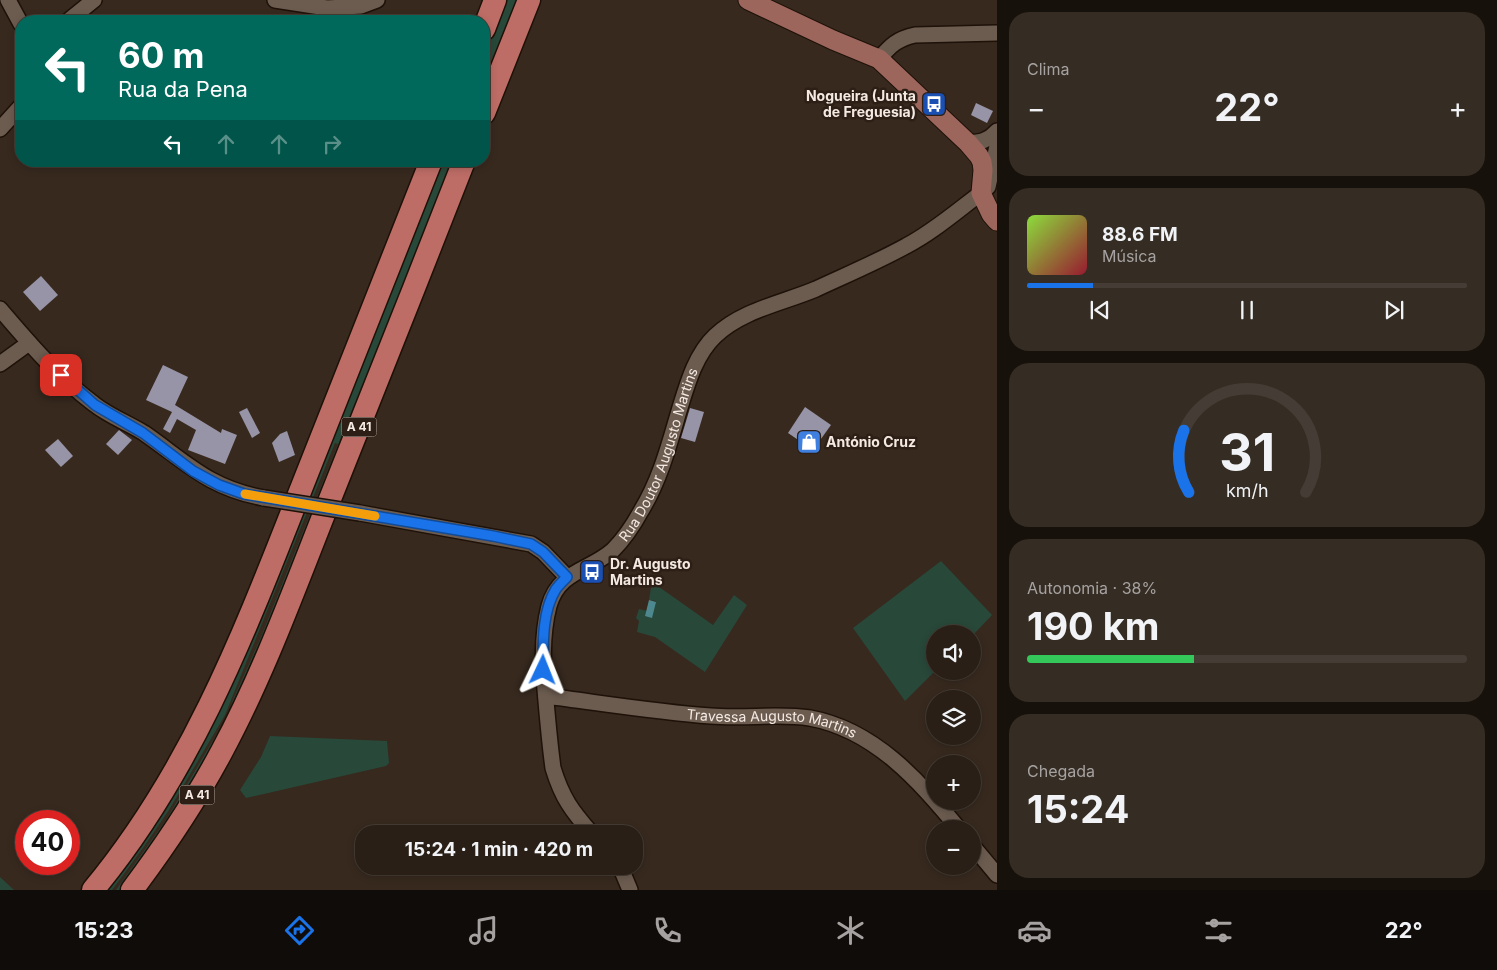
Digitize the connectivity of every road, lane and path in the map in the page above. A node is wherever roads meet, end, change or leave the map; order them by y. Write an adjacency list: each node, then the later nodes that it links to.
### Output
1 (8, 0): 8 (street)
2 (94, 0): 9 (street)
3 (275, 0): 4 (street)
4 (377, 0)
5 (495, 0): 10 (highway)
6 (529, 0): 13 (highway)
7 (748, 0): 12 (main road)
8 (16, 15)
9 (75, 15)
10 (489, 15)
11 (997, 33): 12 (street)
12 (879, 59): 17 (main road)
13 (490, 98)
14 (15, 113): 15 (street)
15 (0, 129)
16 (997, 131): 17 (street)
17 (968, 143): 21 (main road)
18 (997, 146): 21 (street)
19 (429, 167): 33 (highway, A 41)
20 (462, 167): 34 (highway, A 41)
21 (982, 196): 22 (main road); 26 (street, Rua Doutor Augusto Martins)
22 (997, 221)
23 (0, 309): 24 (street)
24 (29, 343): 25 (street); 26 (street, bridge)
25 (0, 364)
26 (567, 577): 27 (street, Rua Doutor Augusto Martins)
27 (546, 696): 28 (street, Travessa Augusto Martins); 29 (street, Rua Doutor Augusto Martins)
28 (951, 820)
29 (584, 825)
30 (981, 855): 31 (street)
31 (997, 874)
32 (624, 875): 35 (street)
33 (93, 890)
34 (132, 890)
35 (630, 890)

